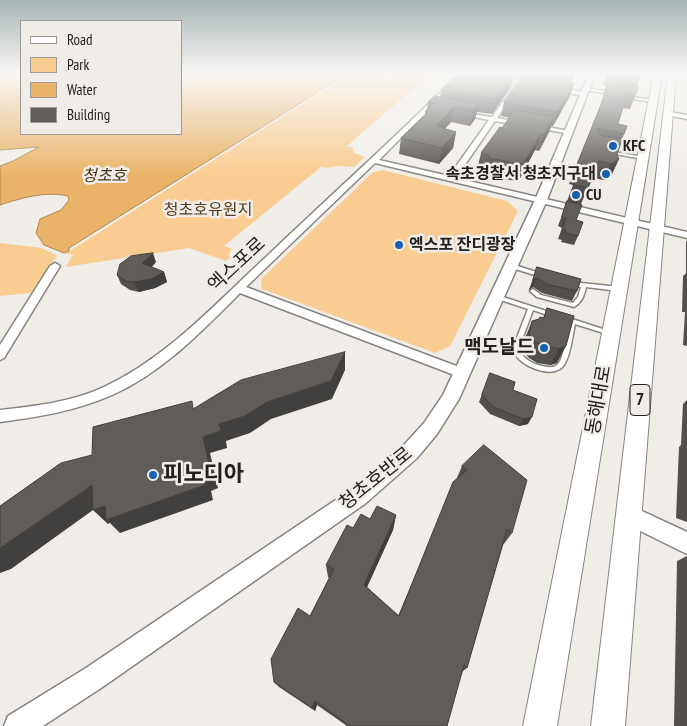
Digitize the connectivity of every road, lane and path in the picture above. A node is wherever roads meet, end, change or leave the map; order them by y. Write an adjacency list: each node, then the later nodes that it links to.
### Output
1 (434, 108): 10 (street, 엑스포로)
2 (502, 108): 6 (street)
3 (579, 108): 7 (street, 청초호반로)
4 (670, 110): 9 (main road, 동해대로 / 7); 14 (main road, 동해대로 / 7)
5 (457, 112): 6 (street)
6 (494, 119): 7 (street); 11 (street)
7 (569, 133): 12 (street, 청초호반로)
8 (601, 150): 9 (lane)
9 (643, 158): 13 (main road, 동해대로 / 7)
10 (374, 160): 11 (street); 21 (street, 엑스포로)
11 (451, 179): 12 (street)
12 (540, 200): 13 (street); 17 (street, 청초호반로)
13 (631, 222): 14 (street); 22 (main road, 동해대로 / 7)
14 (656, 228): 15 (street); 34 (main road, 동해대로 / 7)
15 (687, 235)
16 (54, 266): 30 (street)
17 (511, 266): 18 (lane); 24 (street, 청초호반로)
18 (538, 277)
19 (564, 282): 20 (lane)
20 (584, 286): 22 (lane); 23 (lane)
21 (238, 288): 32 (street); 33 (street, 엑스포로)
22 (619, 289): 29 (main road, 동해대로 / 7)
23 (533, 291)
24 (497, 297): 25 (lane); 32 (street, 청초호반로)
25 (532, 308): 26 (lane); 28 (lane)
26 (557, 316)
27 (566, 319): 28 (lane)
28 (573, 321): 29 (lane)
29 (611, 333): 37 (main road, 동해대로 / 7)
30 (6, 336): 31 (street)
31 (0, 356)
32 (462, 373): 36 (street, 청초호반로)
33 (0, 416)
34 (629, 514): 35 (street); 38 (main road, 동해대로 / 7)
35 (687, 542)
36 (18, 726)
37 (540, 726)
38 (608, 726)

